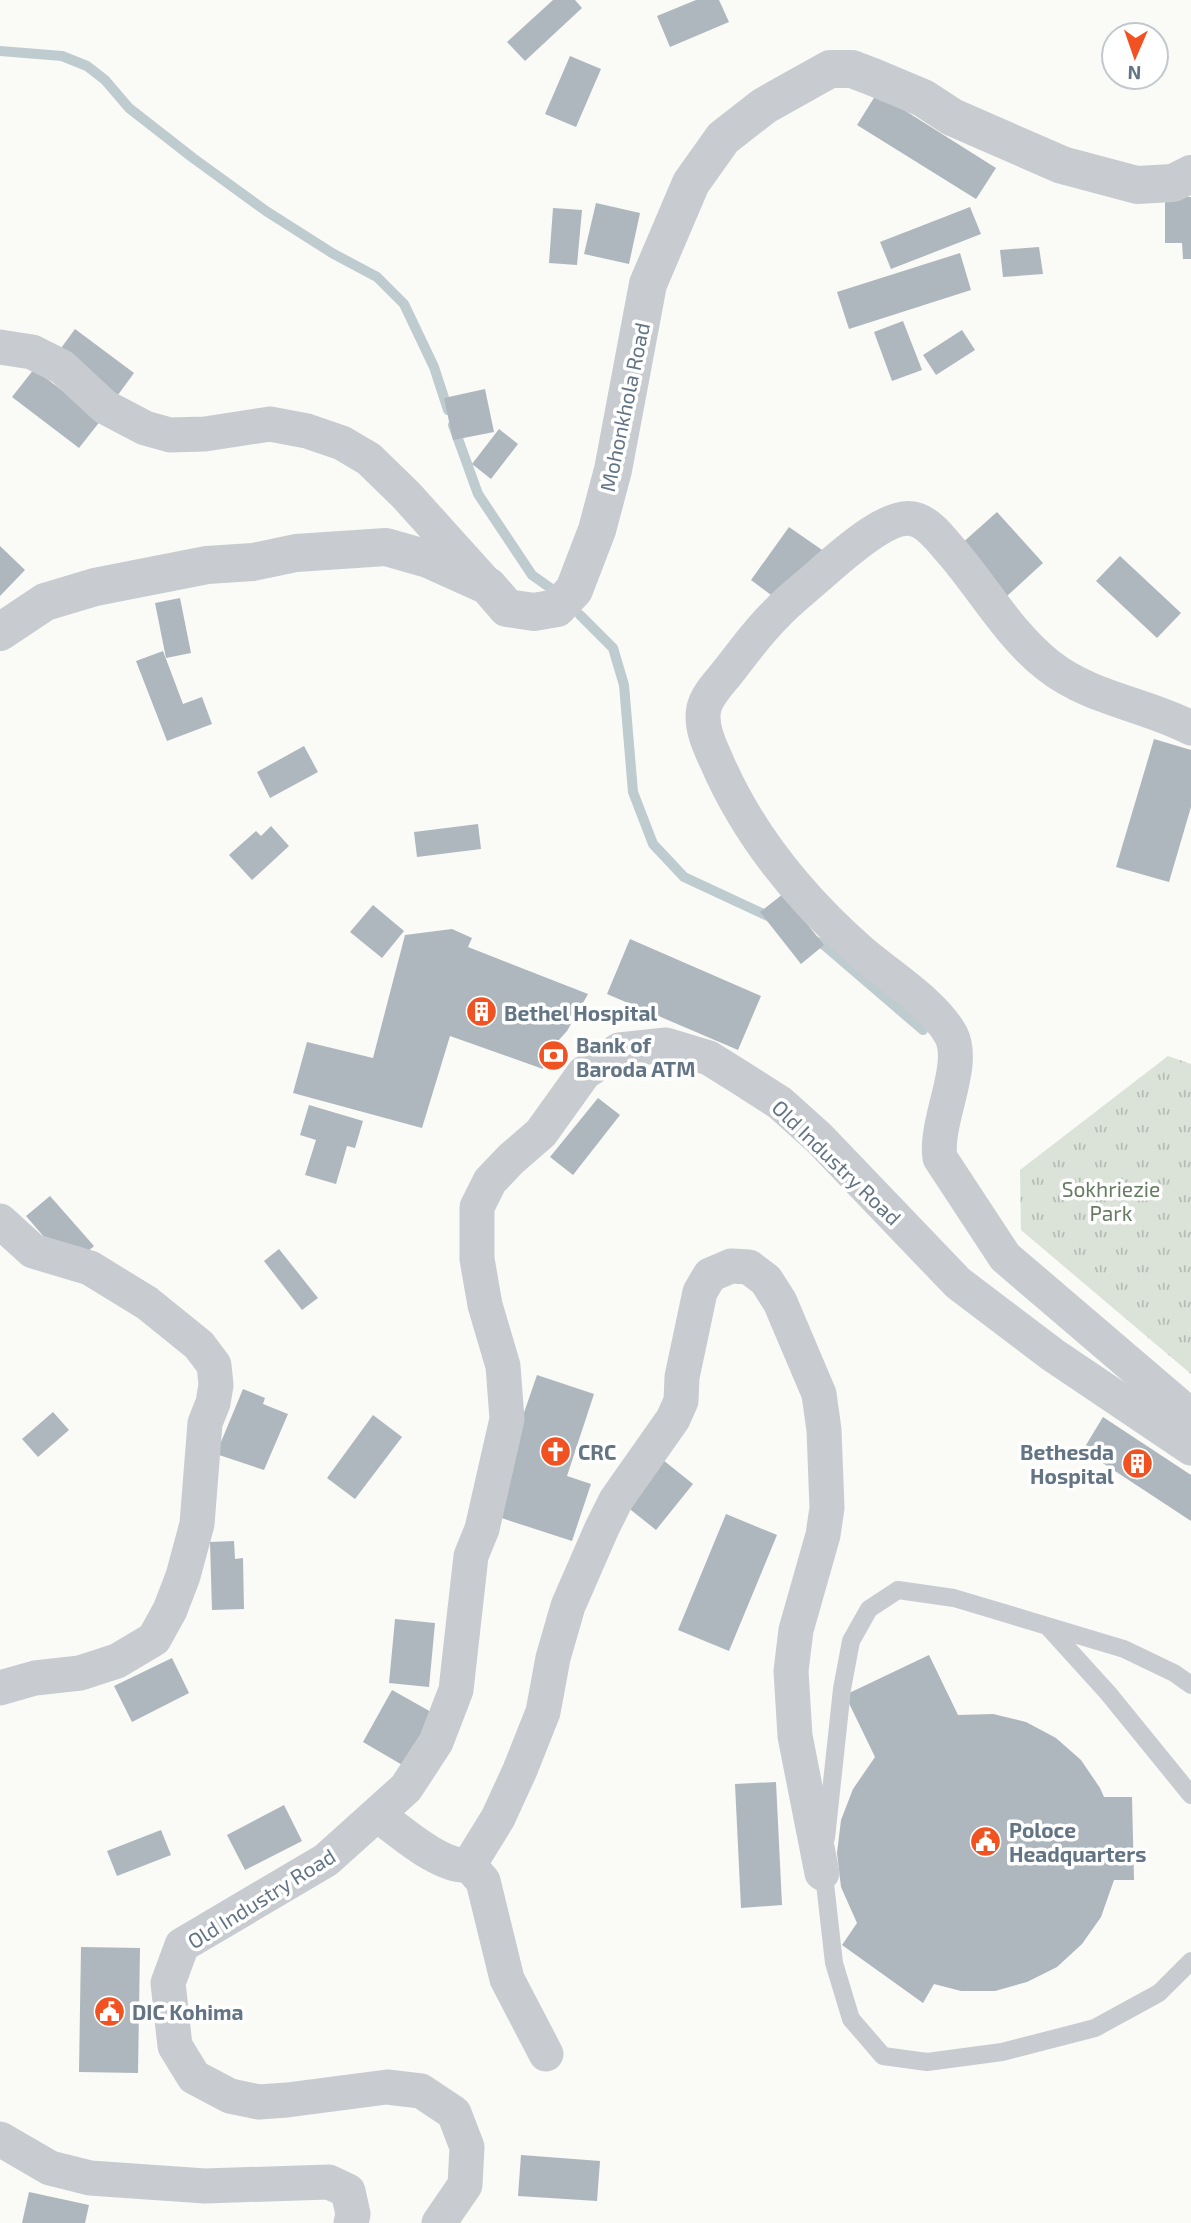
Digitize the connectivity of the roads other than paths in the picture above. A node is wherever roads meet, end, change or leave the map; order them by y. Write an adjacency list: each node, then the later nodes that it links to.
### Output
1 (1191, 174): 3 (street, Mohonkhola Road)
2 (0, 347): 3 (street)
3 (488, 586): 4 (street, Mohonkhola Road)
4 (0, 632)
5 (1191, 728): 7 (street)
6 (0, 1221): 11 (street)
7 (1191, 1416)
8 (1191, 1448): 13 (street, Old Industry Road)
9 (1049, 1628): 10 (lane); 12 (lane); 15 (lane)
10 (1191, 1685)
11 (0, 1688)
12 (1191, 1795)
13 (377, 1815): 14 (street); 20 (street, Old Industry Road)
14 (469, 1865): 15 (street); 17 (street)
15 (822, 1873): 16 (lane)
16 (1191, 1961)
17 (545, 2054)
18 (0, 2139): 19 (street)
19 (351, 2223)
20 (439, 2223)

